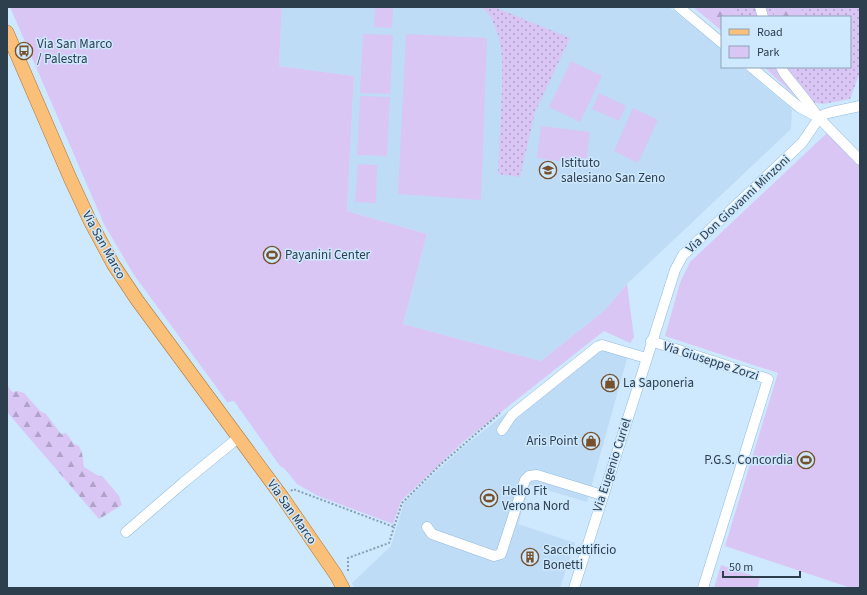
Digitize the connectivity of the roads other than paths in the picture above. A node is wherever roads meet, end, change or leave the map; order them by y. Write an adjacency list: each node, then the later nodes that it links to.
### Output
1 (679, 7): 3 (street)
2 (7, 32): 12 (main road, Via San Marco)
3 (721, 42)
4 (752, 68): 7 (street)
5 (782, 68): 7 (street)
6 (860, 106): 7 (street)
7 (819, 118): 8 (street); 9 (street, Via Don Giovanni Minzoni)
8 (860, 160)
9 (651, 341): 10 (street, Via Eugenio Curiel); 18 (street, Via Giuseppe Zorzi)
10 (646, 358): 11 (street); 13 (street, Via Eugenio Curiel)
11 (502, 430)
12 (238, 438): 15 (street); 16 (main road, Via San Marco)
13 (602, 495): 14 (street); 17 (street, Via Eugenio Curiel)
14 (427, 528)
15 (126, 532)
16 (343, 588)
17 (574, 588)
18 (703, 588)

